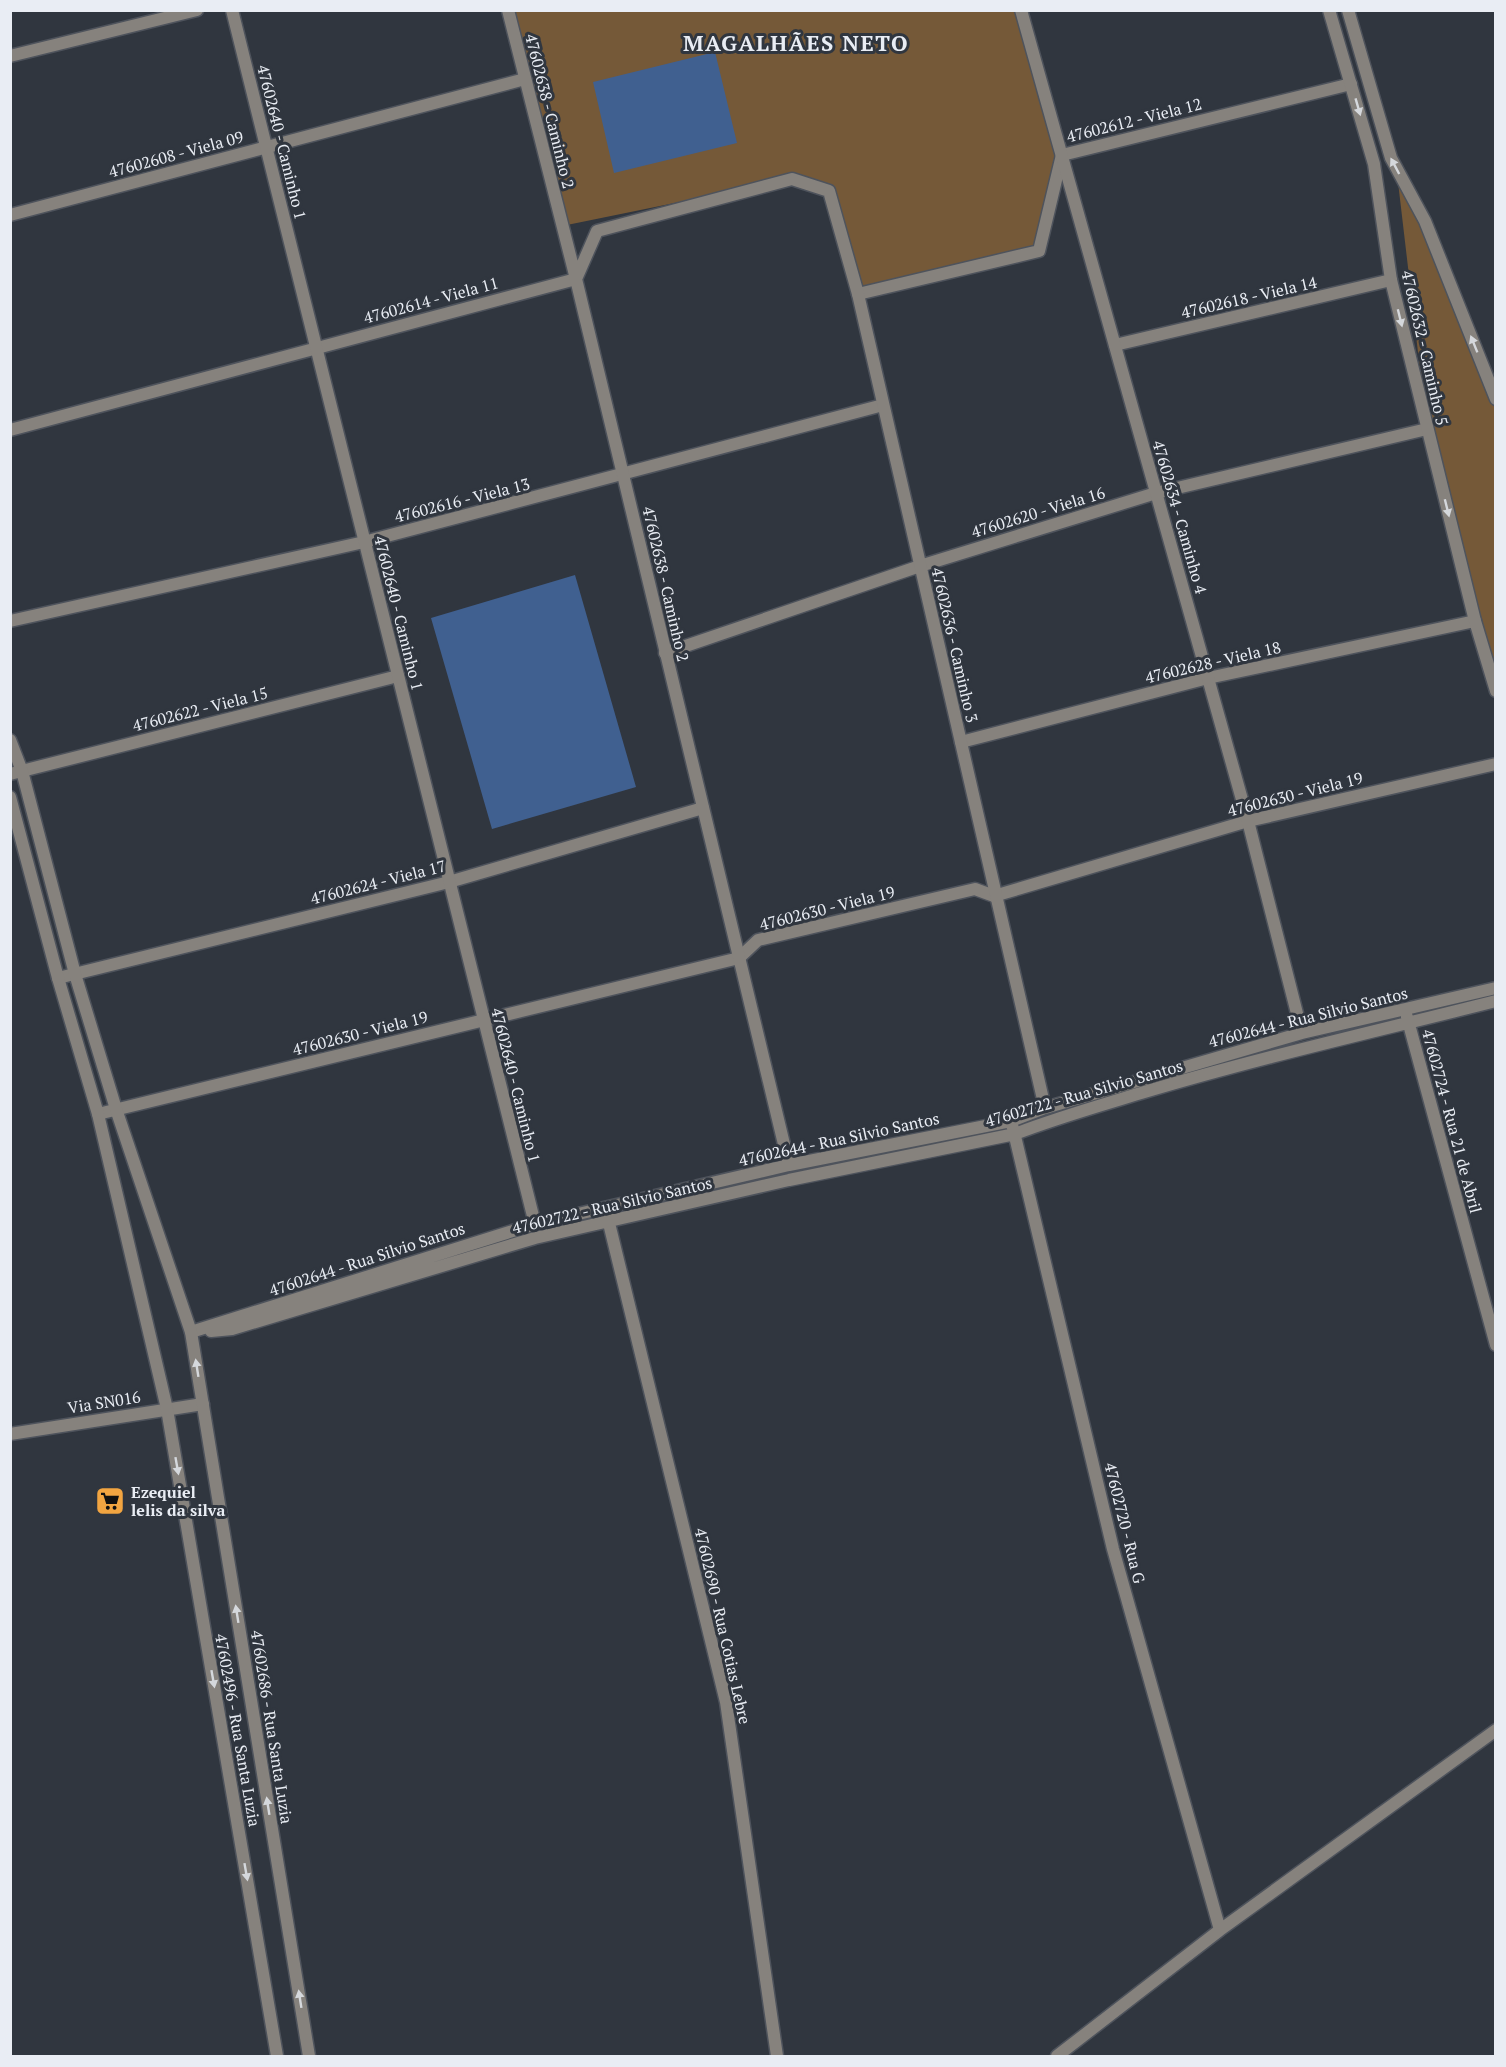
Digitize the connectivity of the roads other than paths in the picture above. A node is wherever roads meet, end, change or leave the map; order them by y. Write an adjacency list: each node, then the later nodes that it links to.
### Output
1 (197, 10): 7 (street)
2 (232, 10): 10 (street, 47602640 - Caminho 1)
3 (508, 10): 8 (street, 47602638 - Caminho 2)
4 (1021, 10): 11 (street, 47602634 - Caminho 4)
5 (1329, 10): 9 (street, 47602632 - Caminho 5)
6 (1348, 10): 18 (street, one-way to 6)
7 (10, 56)
8 (525, 79): 10 (street, 47602608 - Viela 09); 13 (street, 47602638 - Caminho 2)
9 (1351, 84): 11 (street, 47602612 - Viela 12); 14 (street, 47602632 - Caminho 5, one-way to 14)
10 (266, 147): 12 (street, 47602608 - Viela 09); 17 (street, 47602640 - Caminho 1)
11 (1062, 155): 15 (street, 47602612 - Viela 12); 16 (street, 47602634 - Caminho 4)
12 (10, 216)
13 (576, 279): 15 (street, 47602636 - Caminho 3); 17 (street, 47602614 - Viela 11); 22 (street, 47602638 - Caminho 2)
14 (1391, 280): 16 (street, 47602618 - Viela 14); 20 (street, 47602632 - Caminho 5, one-way to 20)
15 (858, 294): 19 (street, 47602636 - Caminho 3)
16 (1115, 345): 23 (street, 47602634 - Caminho 4)
17 (316, 347): 21 (street, 47602614 - Viela 11); 24 (street, 47602640 - Caminho 1)
18 (1496, 399)
19 (883, 405): 22 (street, 47602616 - Viela 13); 25 (street, 47602636 - Caminho 3)
20 (1427, 429): 23 (street, 47602620 - Viela 16); 27 (street, 47602632 - Caminho 5, one-way to 27)
21 (10, 430)
22 (623, 476): 24 (street, 47602616 - Viela 13); 28 (street, 47602638 - Caminho 2)
23 (1156, 493): 25 (street, 47602620 - Viela 16); 30 (street, 47602634 - Caminho 4)
24 (364, 542): 26 (street, 47602616 - Viela 13); 29 (street, 47602640 - Caminho 1)
25 (920, 566): 28 (street, 47602620 - Viela 16); 33 (street, 47602636 - Caminho 3)
26 (10, 621)
27 (1475, 621): 30 (street, 47602628 - Viela 18); 31 (street, 47602632 - Caminho 5)
28 (665, 653): 37 (street, 47602638 - Caminho 2)
29 (398, 676): 35 (street, 47602622 - Viela 15); 39 (street, 47602640 - Caminho 1)
30 (1208, 678): 33 (street, 47602628 - Viela 18); 38 (street, 47602634 - Caminho 4)
31 (1496, 691)
32 (10, 740): 35 (street, 47602686 - Rua Santa Luzia)
33 (961, 742): 40 (street, 47602636 - Caminho 3)
34 (1496, 764): 38 (street, 47602630 - Viela 19)
35 (16, 772): 42 (street, 47602686 - Rua Santa Luzia)
36 (10, 797): 43 (street, 47602496 - Rua Santa Luzia)
37 (703, 808): 39 (street, 47602624 - Viela 17); 41 (street, 47602638 - Caminho 2)
38 (1248, 821): 40 (street, 47602630 - Viela 19); 49 (street, 47602634 - Caminho 4)
39 (449, 882): 42 (street, 47602624 - Viela 17); 47 (street, 47602640 - Caminho 1)
40 (994, 896): 41 (street, 47602630 - Viela 19); 50 (street, 47602636 - Caminho 3)
41 (739, 958): 47 (street, 47602630 - Viela 19); 55 (street, 47602638 - Caminho 2)
42 (75, 974): 43 (street, 47602624 - Viela 17); 51 (street, 47602686 - Rua Santa Luzia)
43 (58, 978): 52 (street, 47602496 - Rua Santa Luzia)
44 (1496, 988): 46 (street, 47602644 - Rua Silvio Santos)
45 (1496, 1001): 48 (street, 47602722 - Rua Silvio Santos)
46 (1405, 1010): 48 (street, 47602724 - Rua 21 de Abril); 49 (street, 47602644 - Rua Silvio Santos)
47 (482, 1020): 51 (street, 47602630 - Viela 19); 58 (street, 47602640 - Caminho 1)
48 (1408, 1023): 54 (street, 47602722 - Rua Silvio Santos); 60 (street, 47602724 - Rua 21 de Abril)
49 (1302, 1033): 50 (street, 47602644 - Rua Silvio Santos)
50 (1046, 1108): 53 (street, 47602644 - Rua Silvio Santos)
51 (116, 1109): 52 (street, 47602630 - Viela 19); 59 (street, 47602686 - Rua Santa Luzia)
52 (98, 1114): 62 (street, 47602496 - Rua Santa Luzia)
53 (1011, 1120): 54 (street, 47602720 - Rua G); 55 (street, 47602644 - Rua Silvio Santos)
54 (1015, 1134): 57 (street, 47602722 - Rua Silvio Santos); 65 (street, 47602720 - Rua G)
55 (789, 1165): 56 (street, 47602644 - Rua Silvio Santos)
56 (605, 1209): 57 (street, 47602690 - Rua Cotias Lebre); 58 (street, 47602644 - Rua Silvio Santos)
57 (609, 1222): 59 (street, 47602722 - Rua Silvio Santos); 68 (street, 47602690 - Rua Cotias Lebre)
58 (535, 1224): 59 (street, 47602644 - Rua Silvio Santos)
59 (191, 1332): 61 (street, 47602686 - Rua Santa Luzia, one-way to 59)
60 (1496, 1345)
61 (203, 1404): 62 (street, Via SN016); 67 (street, 47602686 - Rua Santa Luzia, one-way to 61)
62 (167, 1409): 63 (street, Via SN016); 66 (street, 47602496 - Rua Santa Luzia, one-way to 66)
63 (10, 1434)
64 (1496, 1730): 65 (street)
65 (1220, 1930): 69 (street)
66 (277, 2056)
67 (309, 2056)
68 (777, 2056)
69 (1057, 2056)

